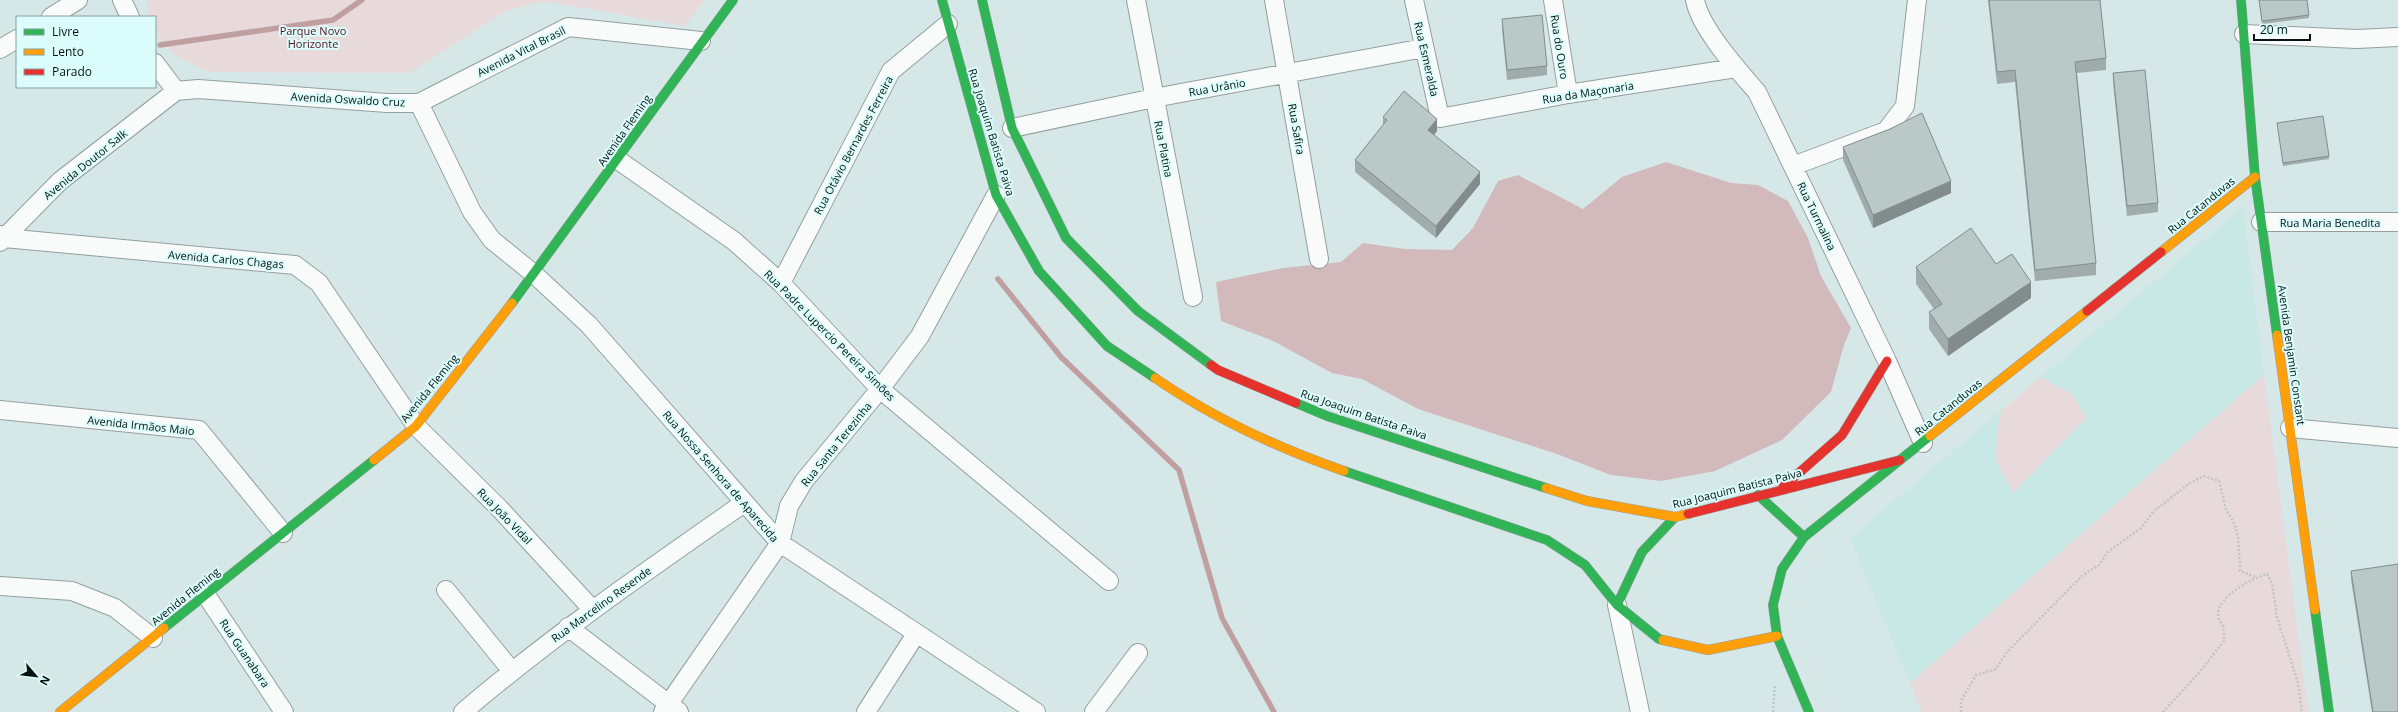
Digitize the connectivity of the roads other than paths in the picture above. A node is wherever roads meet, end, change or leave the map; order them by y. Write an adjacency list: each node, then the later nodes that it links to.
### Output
1 (78, 0): 13 (street)
2 (122, 0): 14 (street)
3 (733, 0): 19 (main road, Avenida Fleming)
4 (942, 0): 15 (main road, Rua Joaquim Batista Paiva)
5 (982, 0): 30 (main road, Rua Joaquim Batista Paiva)
6 (1136, 0): 27 (street, Rua Platina)
7 (1274, 0): 24 (street, Rua Safira)
8 (1414, 0): 20 (street, Rua Esmeralda)
9 (1553, 0): 26 (street, Rua do Ouro)
10 (1695, 0): 23 (street, Rua Turmalina)
11 (1917, 0): 32 (street)
12 (2241, 0): 16 (main road, Avenida Benjamin Constant)
13 (53, 16)
14 (130, 16)
15 (948, 24): 34 (main road, Rua Joaquim Batista Paiva); 40 (street, Rua Otávio Bernardes Ferreira)
16 (2244, 34): 17 (street); 33 (main road, Avenida Benjamin Constant)
17 (2398, 37)
18 (16, 40): 21 (street)
19 (702, 41): 28 (street, Avenida Vital Brasil); 31 (main road, Avenida Fleming)
20 (1424, 48): 24 (street, Rua Urânio); 29 (street, Rua Esmeralda)
21 (0, 49)
22 (156, 64): 25 (street)
23 (1736, 68): 26 (street, Rua da Maçonaria); 32 (street, Rua Turmalina)
24 (1288, 74): 27 (street, Rua Urânio); 38 (street, Rua Safira)
25 (176, 91): 28 (street, Avenida Oswaldo Cruz); 37 (street, Avenida Doutor Salk)
26 (1568, 94): 29 (street, Rua da Maçonaria)
27 (1154, 98): 30 (street, Rua Urânio); 41 (street, Rua Platina)
28 (419, 103): 39 (street, Avenida Oswaldo Cruz)
29 (1440, 118)
30 (1012, 128): 53 (main road, Rua Joaquim Batista Paiva)
31 (618, 160): 39 (main road, Avenida Fleming); 40 (street, Rua Padre Lupercio Pereira Simões)
32 (1793, 166): 42 (street, Rua Turmalina)
33 (2255, 177): 35 (main road, Avenida Benjamin Constant); 48 (main road, Rua Catanduvas)
34 (996, 196): 43 (street, Rua Santa Terezinha); 61 (main road, Rua Joaquim Batista Paiva)
35 (2261, 222): 36 (street, Rua Maria Benedita); 46 (main road, Avenida Benjamin Constant)
36 (2398, 222)
37 (1, 238): 45 (street, Avenida Carlos Chagas)
38 (1319, 259)
39 (534, 274): 45 (main road, Avenida Fleming); 52 (street, Rua Nossa Senhora de Aparecida)
40 (781, 283): 43 (street, Rua Padre Lupercio Pereira Simões)
41 (1193, 297)
42 (1887, 361): 48 (street, Rua Turmalina); 50 (main road)
43 (880, 389): 56 (street, Rua Santa Terezinha); 57 (street, Rua Padre Lupercio Pereira Simões)
44 (0, 410): 54 (street, Avenida Irmãos Maio)
45 (416, 426): 54 (main road, Avenida Fleming); 62 (street, Rua João Vidal)
46 (2290, 428): 47 (street); 78 (main road, Avenida Benjamin Constant)
47 (2398, 438)
48 (1923, 443): 49 (main road, Rua Catanduvas)
49 (1900, 460): 50 (main road, Rua Joaquim Batista Paiva); 55 (main road, Rua Catanduvas)
50 (1780, 490): 51 (main road, Rua Joaquim Batista Paiva)
51 (1758, 495): 53 (main road, Rua Joaquim Batista Paiva); 55 (main road)
52 (744, 503): 56 (street, Rua Nossa Senhora de Aparecida); 62 (street, Rua Marcelino Resende)
53 (1675, 517): 61 (main road)
54 (283, 533): 60 (main road, Avenida Fleming)
55 (1804, 538): 65 (main road, Rua Catanduvas)
56 (780, 543): 64 (street, Rua Nossa Senhora de Aparecida); 69 (street, Rua Santa Terezinha)
57 (1109, 581)
58 (0, 586): 66 (street)
59 (446, 590): 68 (street)
60 (206, 595): 66 (main road, Avenida Fleming); 71 (street, Rua Guanabara)
61 (1617, 606): 65 (main road, Rua Joaquim Batista Paiva); 76 (street)
62 (592, 609): 63 (street, Rua Marcelino Resende)
63 (568, 627): 68 (street, Rua Marcelino Resende); 69 (street)
64 (916, 634): 73 (street); 74 (street, Rua Nossa Senhora de Aparecida)
65 (1778, 636): 77 (main road, Rua Catanduvas)
66 (153, 638): 70 (main road, Avenida Fleming)
67 (1138, 653): 75 (street)
68 (511, 670): 72 (street, Rua Marcelino Resende)
69 (670, 709)
70 (60, 712)
71 (284, 712)
72 (463, 712)
73 (866, 712)
74 (1036, 712)
75 (1094, 712)
76 (1640, 712)
77 (1809, 712)
78 (2329, 712)

